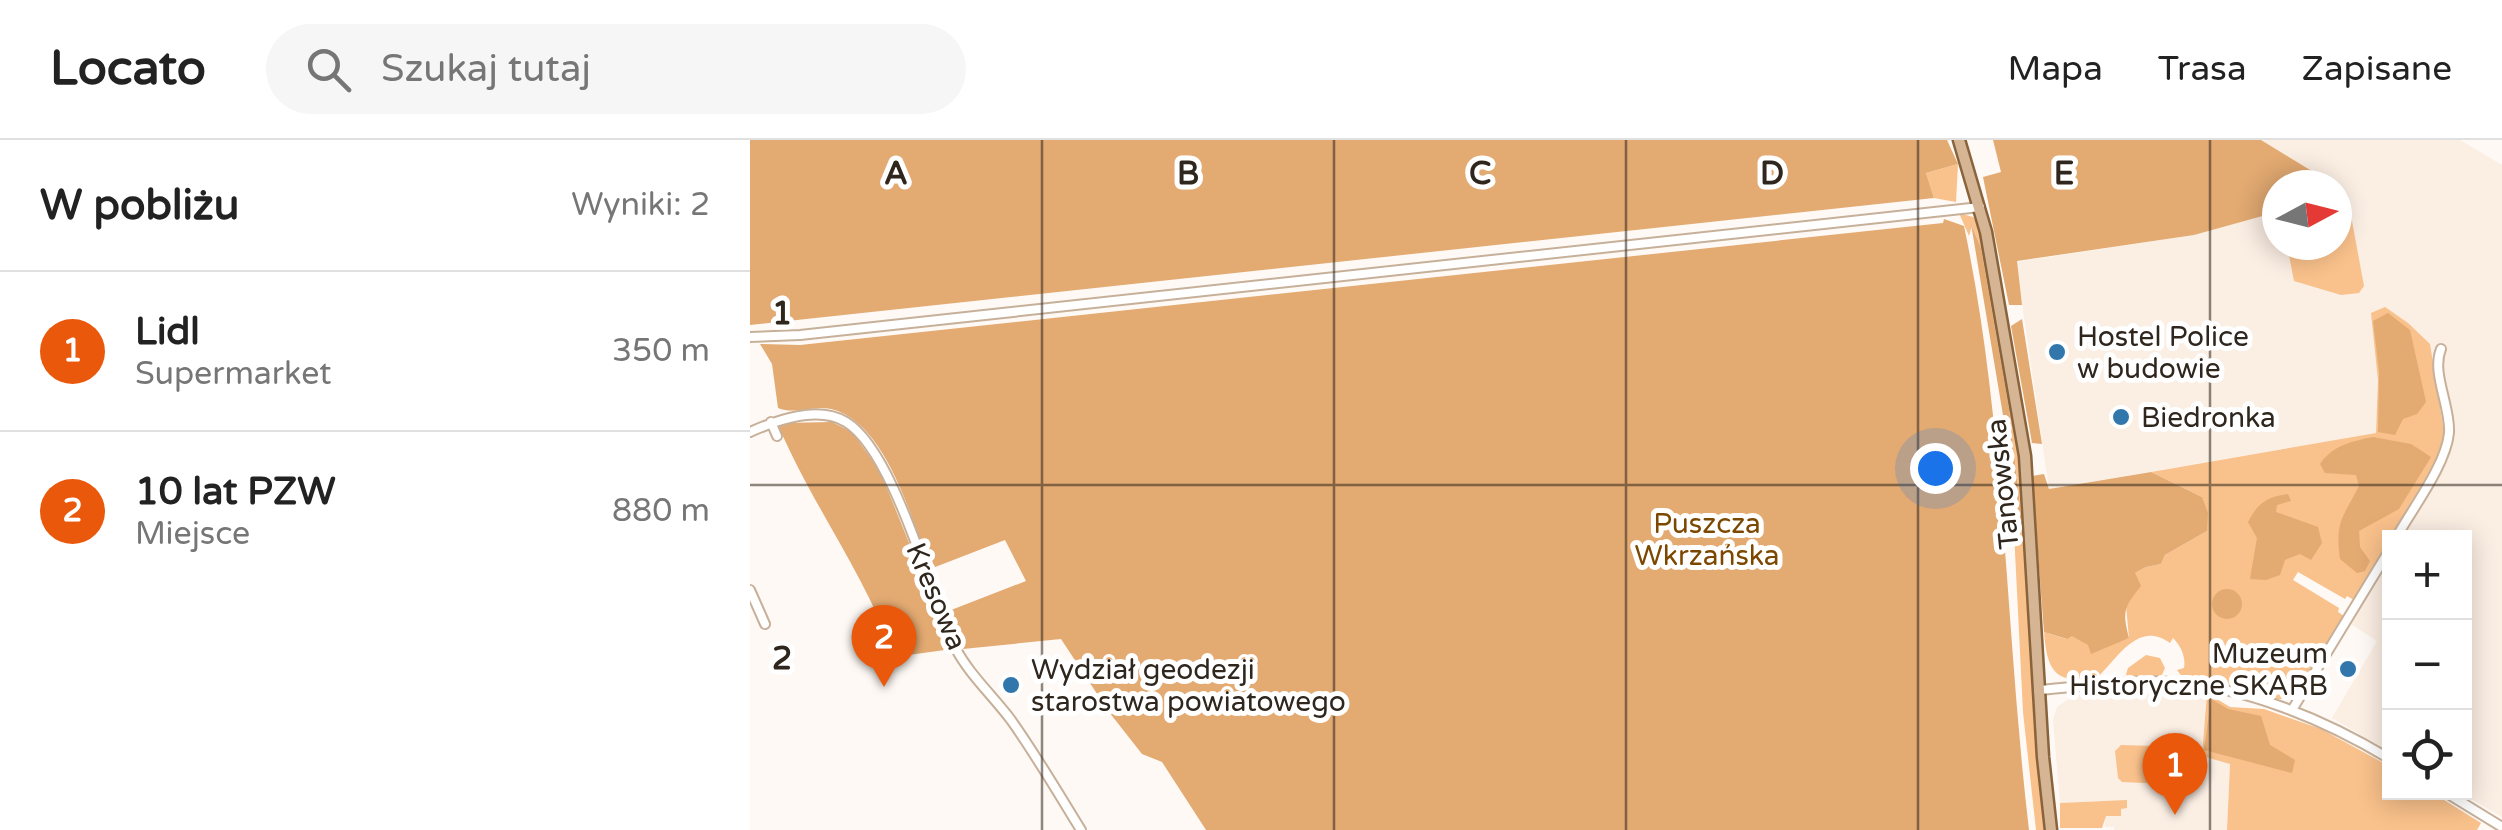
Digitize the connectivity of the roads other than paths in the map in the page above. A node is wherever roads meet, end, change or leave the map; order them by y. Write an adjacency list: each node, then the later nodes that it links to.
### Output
1 (1959, 140): 2 (main road, Tanowska)
2 (1980, 207): 3 (street); 12 (main road, Tanowska)
3 (750, 337)
4 (2442, 349): 8 (street)
5 (771, 422): 6 (street, Kresowa); 7 (street); 17 (street, Kresowa)
6 (750, 432)
7 (777, 436)
8 (2400, 530)
9 (2382, 562): 13 (street)
10 (750, 590): 11 (street)
11 (765, 624)
12 (2038, 690): 13 (street); 18 (main road, Tanowska)
13 (2292, 710): 14 (street)
14 (2382, 754)
15 (2458, 800): 16 (street)
16 (2502, 827)
17 (1081, 830)
18 (2051, 830)

